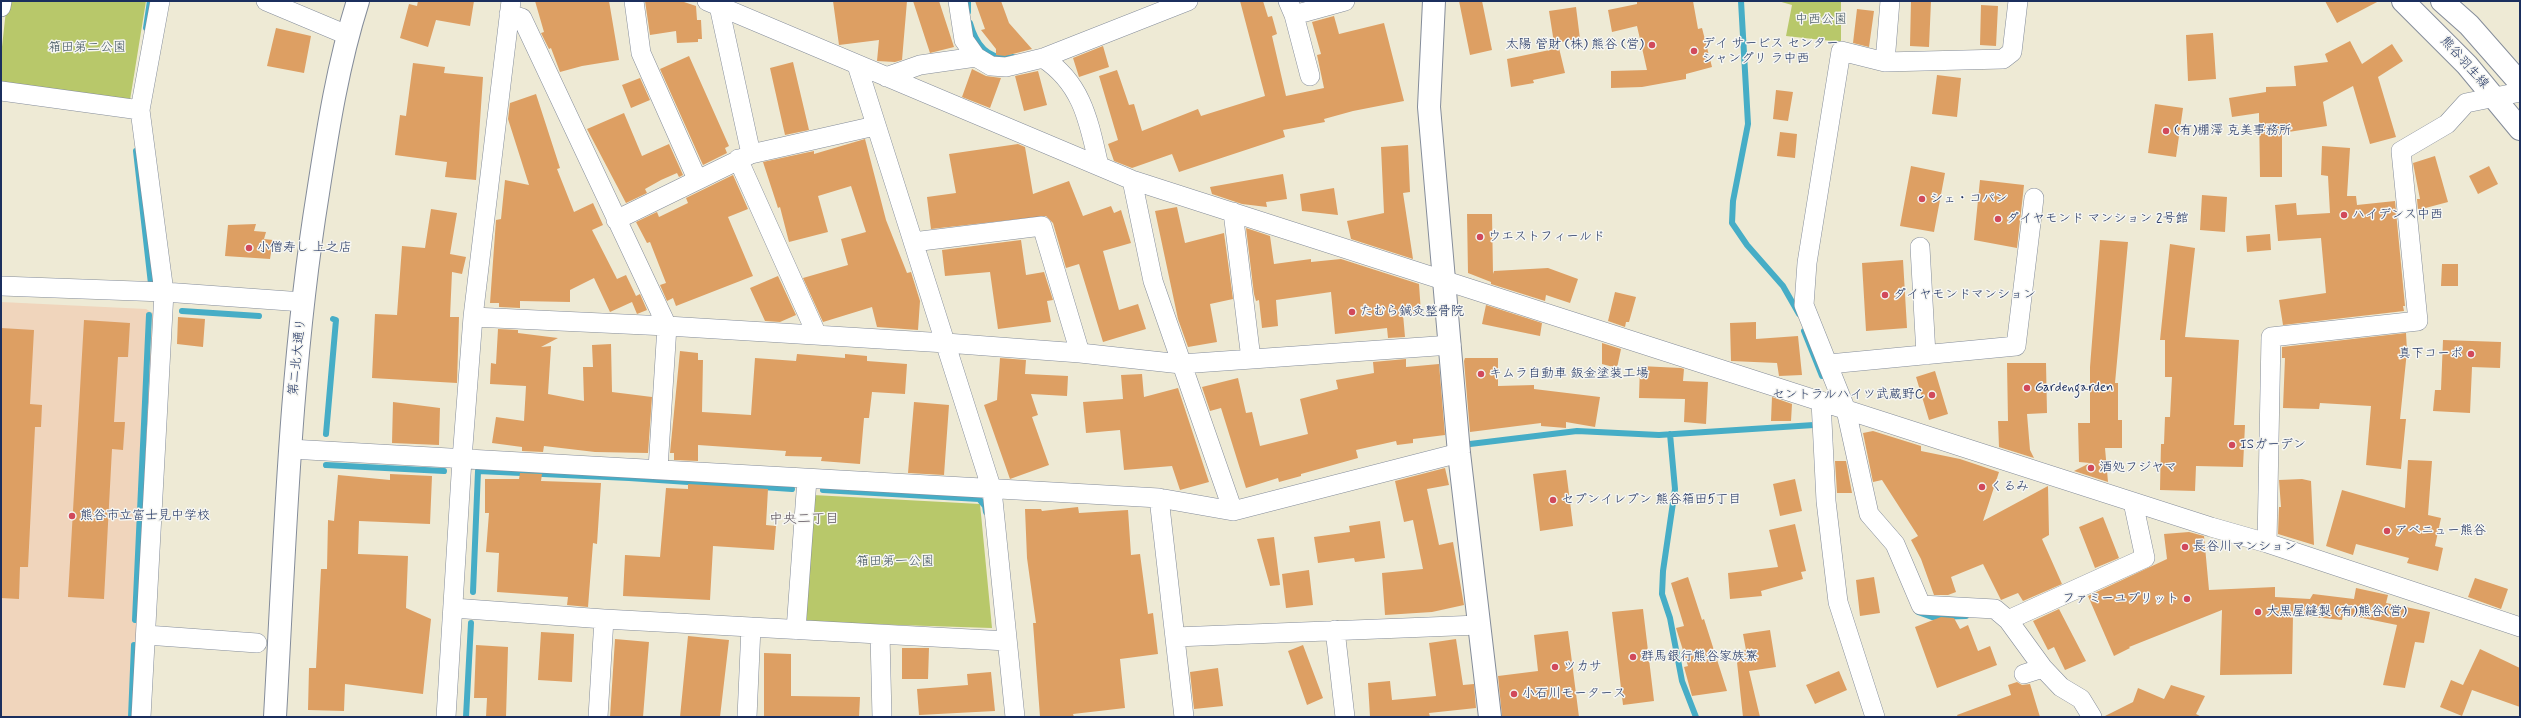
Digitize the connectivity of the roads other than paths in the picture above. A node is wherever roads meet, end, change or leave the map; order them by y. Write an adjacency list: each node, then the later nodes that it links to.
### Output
1 (2, 1): 15 (street)
2 (160, 1): 30 (street)
3 (266, 1): 19 (street)
4 (358, 1): 19 (street, 第二北大通り)
5 (634, 1): 35 (street)
6 (958, 1): 20 (street)
7 (1188, 1): 21 (street)
8 (1345, 1): 17 (street)
9 (1434, 1): 42 (street)
10 (1890, 1): 22 (street)
11 (2018, 1): 22 (street)
12 (2403, 1): 29 (street, 熊谷羽生線)
13 (2442, 1): 26 (street)
14 (713, 4): 18 (street); 33 (street)
15 (1, 7)
16 (510, 8): 39 (street); 46 (street)
17 (1291, 8): 24 (street)
18 (747, 9): 23 (street)
19 (347, 36): 45 (street, 第二北大通り)
20 (976, 57): 21 (street); 25 (street)
21 (1043, 58): 34 (street)
22 (1885, 62): 55 (street)
23 (857, 65): 25 (street); 31 (street)
24 (1310, 76)
25 (886, 77): 34 (street)
26 (2520, 83)
27 (1, 91): 30 (street)
28 (2520, 92): 29 (street)
29 (2495, 98): 32 (street, 熊谷羽生線); 67 (street)
30 (140, 110): 44 (street)
31 (875, 126): 33 (street); 40 (street)
32 (2520, 129)
33 (744, 156): 35 (street); 48 (street)
34 (1099, 166): 36 (street)
35 (696, 179): 39 (street)
36 (1132, 180): 38 (street); 54 (street)
37 (2034, 198): 52 (street)
38 (1233, 212): 42 (street); 53 (street)
39 (616, 220): 47 (street)
40 (913, 242): 49 (street); 51 (street)
41 (1920, 247): 52 (street)
42 (1446, 282): 50 (street); 56 (street)
43 (1, 286): 44 (street)
44 (164, 292): 45 (street); 76 (street)
45 (303, 302): 58 (street, 第二北大通り)
46 (473, 317): 47 (street); 60 (street)
47 (668, 326): 48 (street); 61 (street)
48 (817, 335): 49 (street)
49 (946, 343): 51 (street); 63 (street)
50 (1451, 345): 53 (street); 59 (street)
51 (1080, 353): 54 (street)
52 (1926, 355): 55 (street)
53 (1251, 359): 54 (street)
54 (1181, 364): 66 (street)
55 (1829, 364): 57 (street)
56 (1821, 401): 57 (street); 93 (street)
57 (1846, 410): 65 (street); 70 (street)
58 (290, 449): 60 (street); 84 (street, 第二北大通り)
59 (1458, 453): 66 (street); 71 (street)
60 (462, 459): 61 (street); 68 (street)
61 (658, 469): 62 (street)
62 (807, 479): 63 (street); 74 (street)
63 (992, 490): 64 (street); 79 (street)
64 (1159, 498): 66 (street); 78 (street)
65 (2132, 502): 67 (street); 70 (street)
66 (1233, 511)
67 (2267, 543): 73 (street)
68 (453, 608): 69 (street); 85 (street)
69 (604, 619): 72 (street); 86 (street)
70 (2008, 620): 81 (street)
71 (1479, 625): 75 (street); 92 (street)
72 (751, 627): 74 (street); 87 (street)
73 (2520, 627)
74 (796, 630): 77 (street)
75 (1335, 630): 78 (street); 91 (street)
76 (146, 635): 80 (street); 83 (street)
77 (880, 635): 79 (street); 88 (street)
78 (1174, 638): 90 (street)
79 (1007, 641): 89 (street)
80 (257, 643)
81 (2042, 668): 82 (street); 94 (street)
82 (2024, 674)
83 (141, 717)
84 (275, 717)
85 (446, 717)
86 (598, 717)
87 (747, 717)
88 (882, 717)
89 (1016, 717)
90 (1184, 717)
91 (1345, 717)
92 (1490, 717)
93 (1875, 717)
94 (2092, 717)

